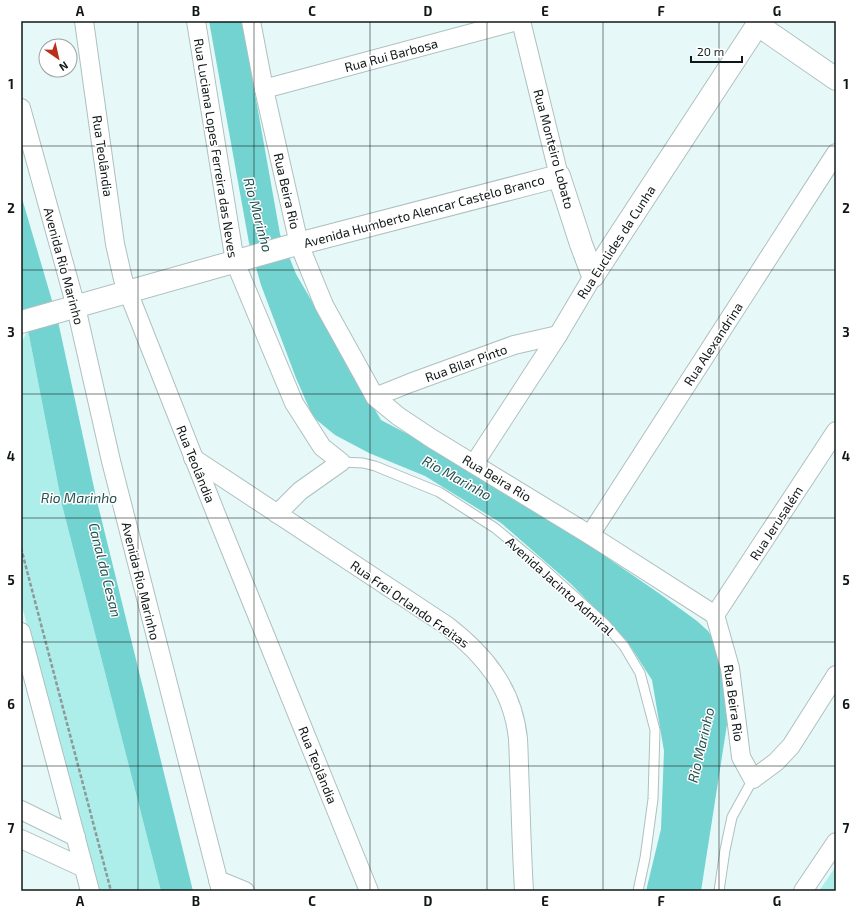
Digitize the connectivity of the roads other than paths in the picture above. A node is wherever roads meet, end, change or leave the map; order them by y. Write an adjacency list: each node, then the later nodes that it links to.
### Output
1 (84, 21): 15 (street, Rua Teolândia)
2 (196, 21): 13 (street, Rua Luciana Lopes Ferreira das Neves)
3 (251, 21): 8 (street, Rua Beira Rio)
4 (517, 21): 8 (street, Rua Rui Barbosa)
5 (521, 21): 11 (street, Rua Monteiro Lobato)
6 (759, 23): 7 (street); 14 (street, Rua Euclides da Cunha)
7 (836, 79)
8 (264, 90): 12 (street, Rua Beira Rio)
9 (21, 108): 16 (street, Avenida Rio Marinho)
10 (836, 153): 25 (street, Rua Alexandrina)
11 (559, 176): 12 (street, Avenida Humberto Alencar Castelo Branco); 14 (street, Rua Monteiro Lobato)
12 (294, 245): 13 (street, Avenida Humberto Alencar Castelo Branco); 19 (street, Rua Beira Rio)
13 (240, 260): 15 (street, Avenida Humberto Alencar Castelo Branco); 22 (street, Rua Luciana Lopes Ferreira das Neves)
14 (592, 276): 18 (street, Rua Euclides da Cunha)
15 (128, 293): 16 (street, Avenida Humberto Alencar Castelo Branco); 21 (street, Rua Teolândia)
16 (69, 309): 17 (street, Avenida Humberto Alencar Castelo Branco); 35 (street, Avenida Rio Marinho)
17 (21, 322)
18 (558, 335): 19 (street, Rua Bilar Pinto); 23 (street, Rua Euclides da Cunha)
19 (375, 397): 23 (street, Rua Beira Rio)
20 (836, 431): 26 (street, Rua Jerusalém)
21 (193, 458): 24 (street, Rua Frei Orlando Freitas); 38 (street, Rua Teolândia)
22 (341, 462): 24 (street); 40 (lane, Avenida Jacinto Admiral)
23 (474, 464): 25 (street, Rua Beira Rio)
24 (277, 514): 39 (street, Rua Frei Orlando Freitas)
25 (590, 535): 26 (street, Rua Beira Rio)
26 (716, 615): 29 (street, Rua Beira Rio)
27 (21, 632): 31 (street)
28 (836, 675): 29 (street)
29 (753, 779): 41 (lane)
30 (21, 810): 31 (street)
31 (76, 837): 34 (street)
32 (21, 839): 34 (street)
33 (836, 842): 42 (street)
34 (84, 868): 36 (street)
35 (219, 886): 37 (street)
36 (90, 891)
37 (245, 891)
38 (369, 891)
39 (524, 891)
40 (638, 891)
41 (719, 891)
42 (803, 891)

